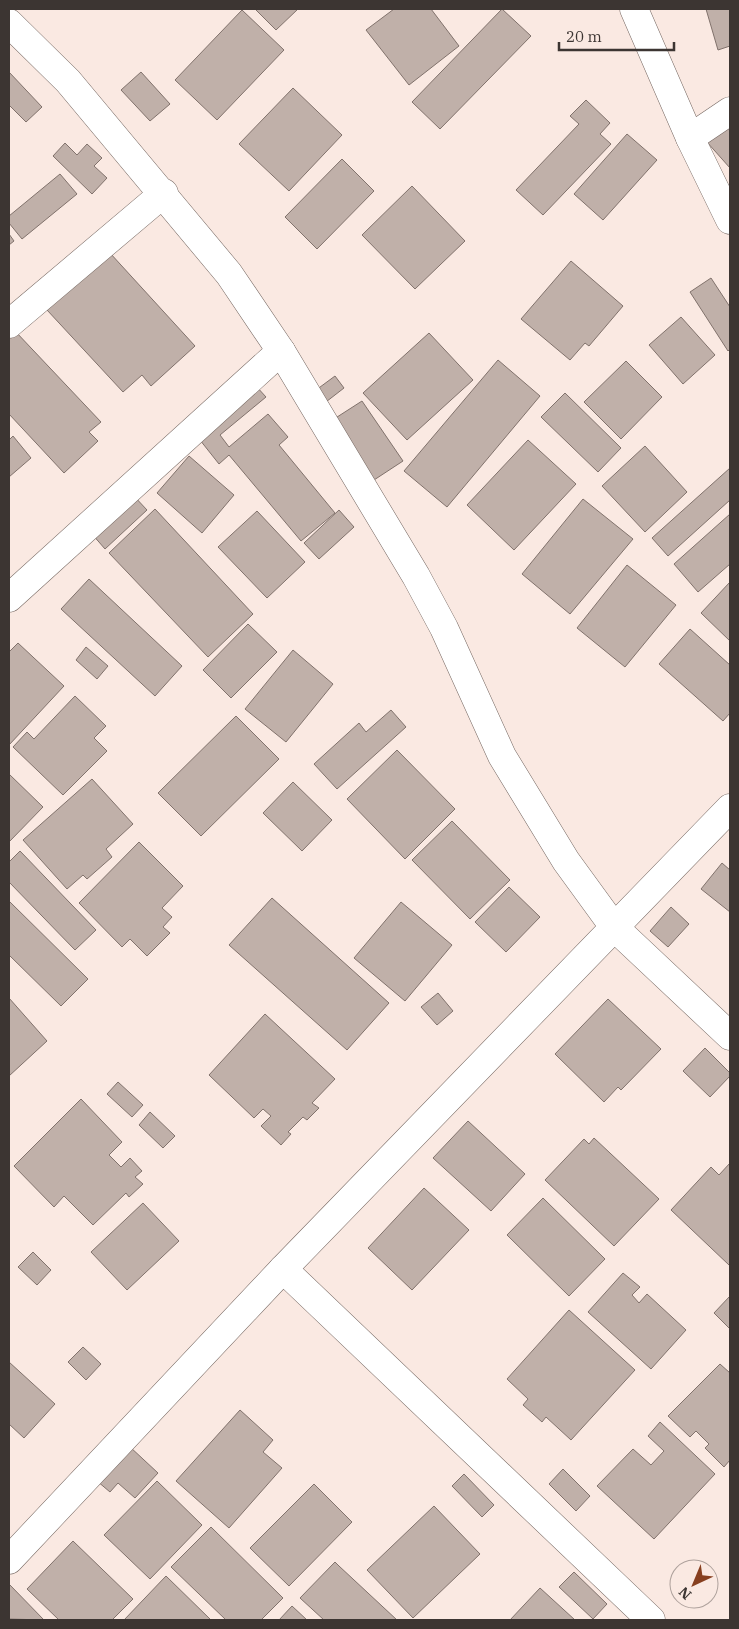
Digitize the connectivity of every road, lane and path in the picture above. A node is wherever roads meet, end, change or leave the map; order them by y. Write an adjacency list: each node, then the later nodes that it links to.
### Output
1 (634, 9): 4 (street)
2 (9, 23): 5 (street)
3 (730, 111): 4 (street)
4 (690, 138): 6 (street)
5 (164, 193): 7 (street); 8 (street)
6 (730, 220)
7 (9, 324)
8 (280, 351): 9 (street); 11 (street)
9 (9, 598)
10 (730, 808): 11 (street)
11 (614, 927): 12 (street); 13 (street)
12 (730, 1036)
13 (282, 1270): 14 (street); 15 (street)
14 (9, 1560)
15 (651, 1620)

